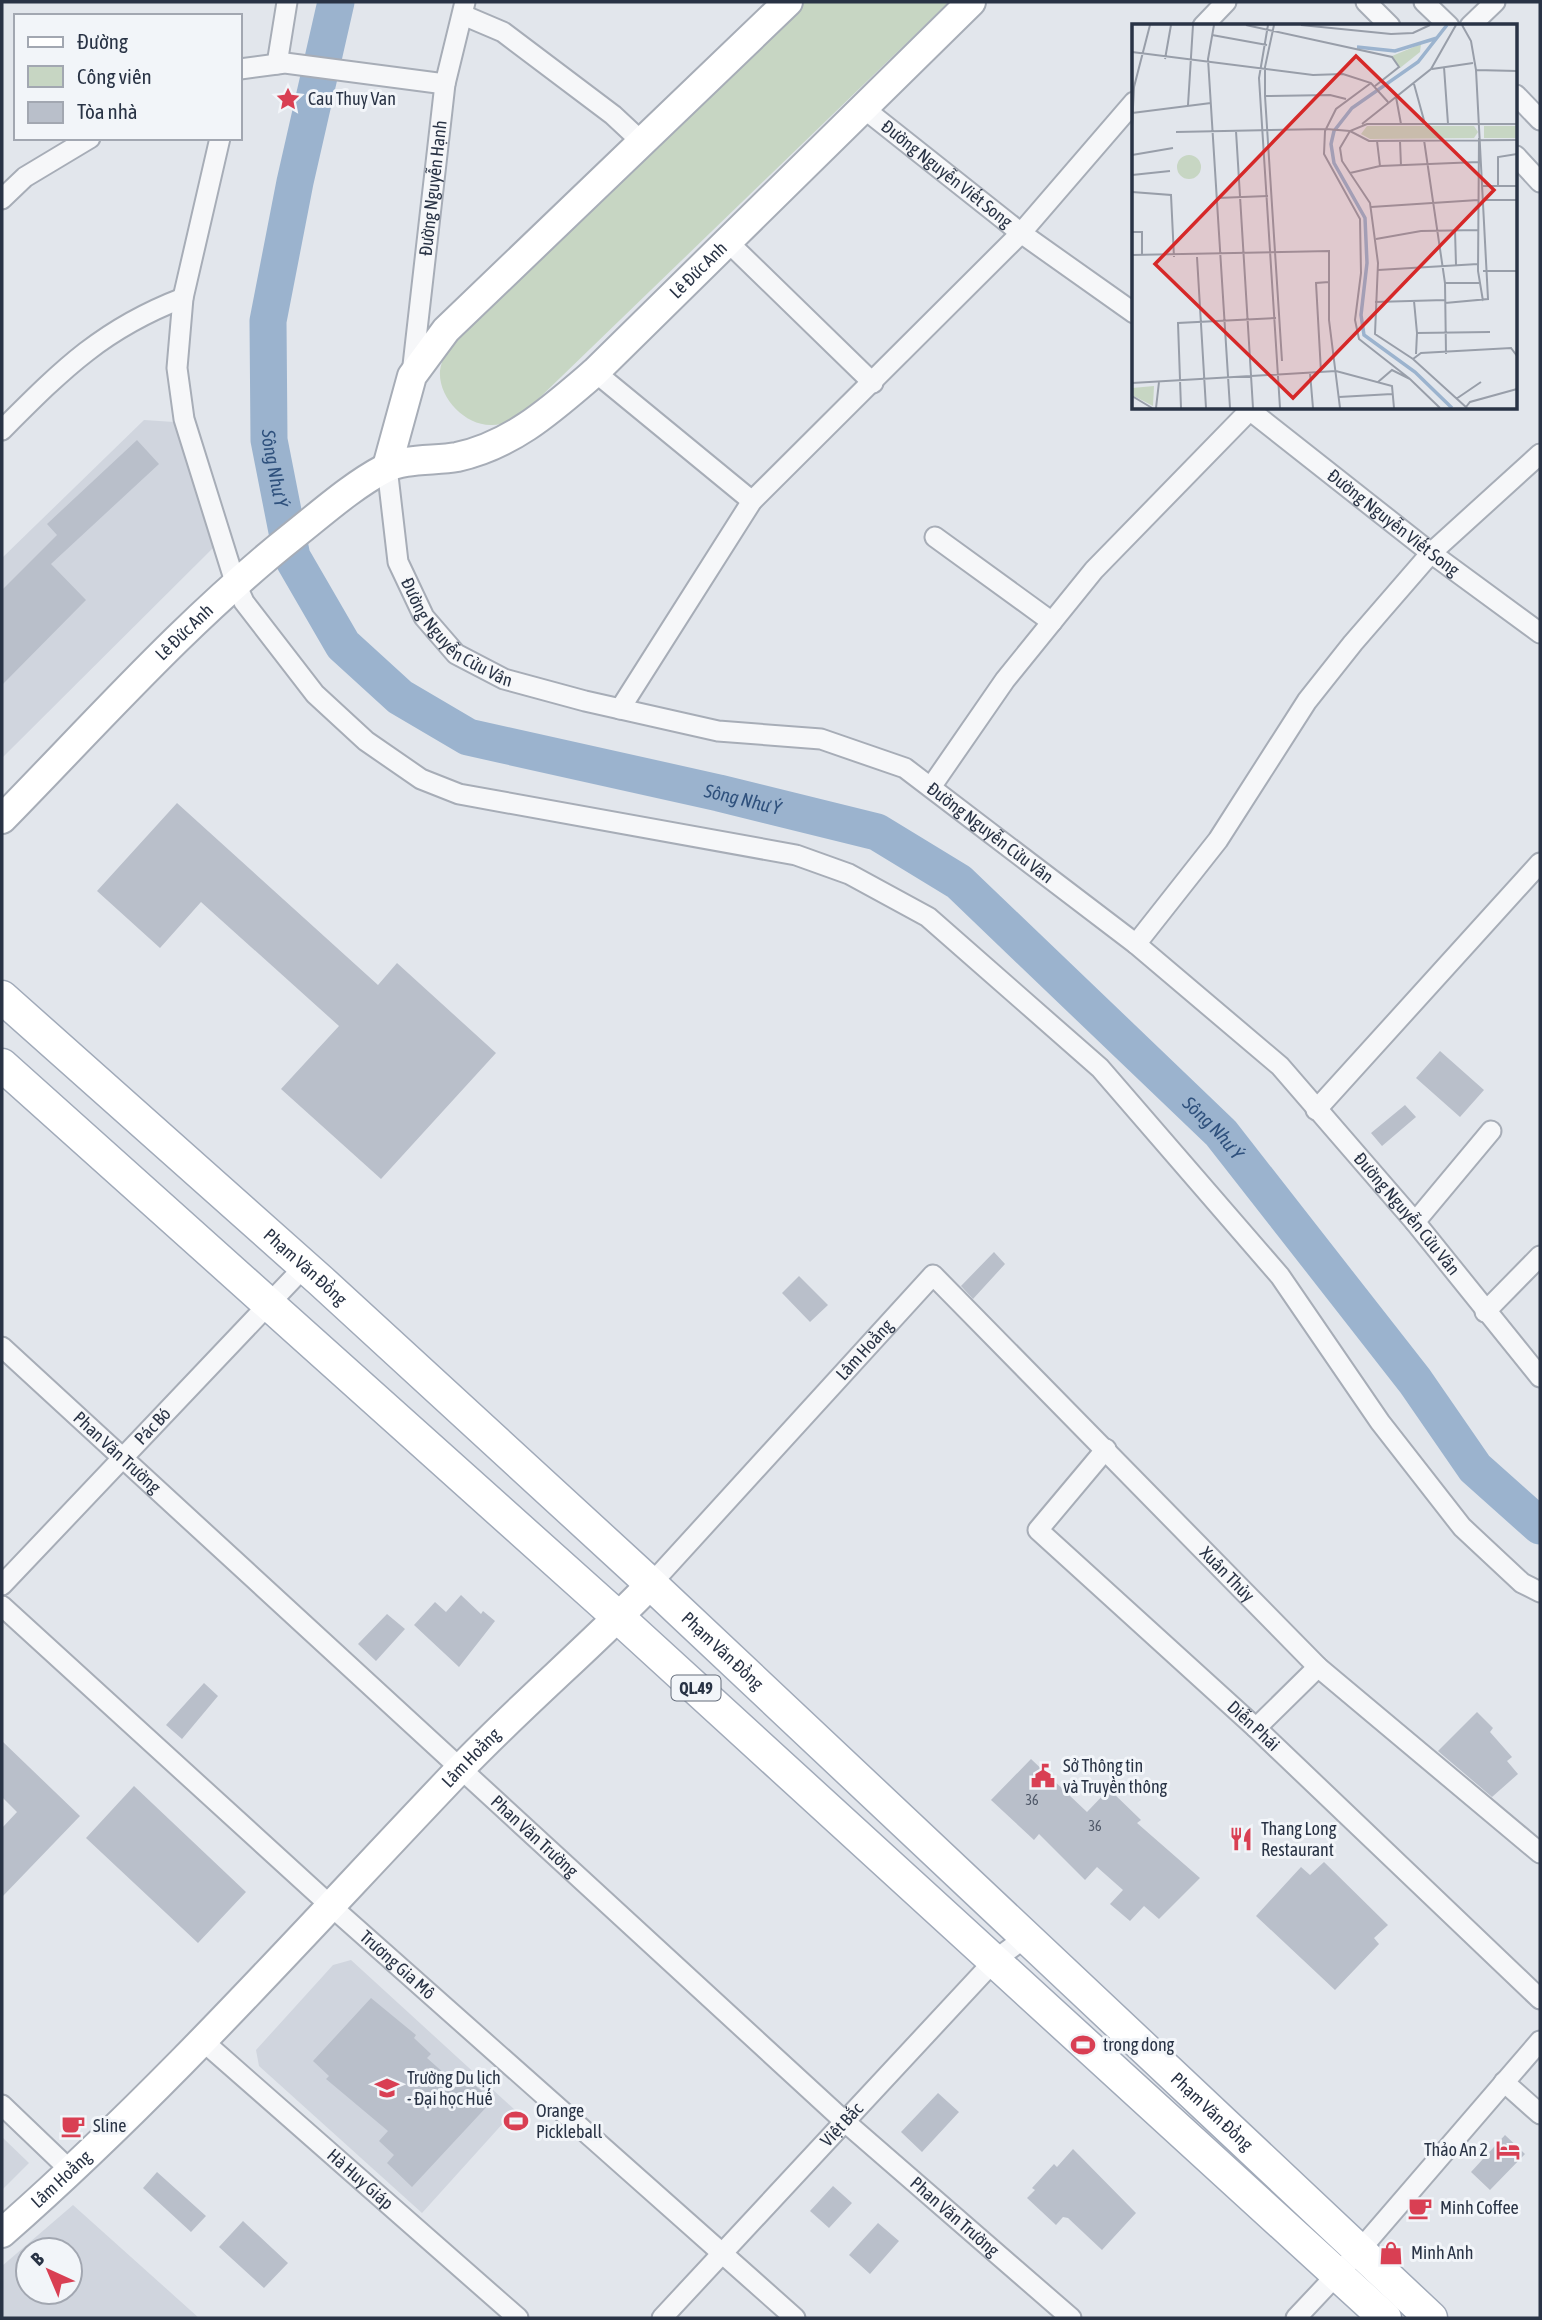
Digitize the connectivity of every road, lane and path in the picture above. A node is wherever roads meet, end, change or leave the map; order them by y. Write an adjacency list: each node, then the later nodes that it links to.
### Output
1 (287, 2): 13 (street)
2 (971, 2): 18 (street, Lê Đức Anh)
3 (1226, 2): 9 (street)
4 (1366, 2): 10 (street)
5 (1424, 2): 11 (street)
6 (1495, 2): 12 (street)
7 (778, 5): 22 (street)
8 (464, 8): 15 (street, Đường Nguyễn Hạnh); 22 (street)
9 (1205, 24)
10 (1388, 24)
11 (1447, 24)
12 (1472, 24)
13 (281, 63): 14 (street); 15 (street)
14 (242, 69)
15 (445, 84): 31 (street, Đường Nguyễn Hạnh)
16 (1518, 97): 19 (street)
17 (1132, 104): 26 (street)
18 (862, 107): 26 (street, Đường Nguyễn Viết Song); 27 (street, Lê Đức Anh)
19 (1540, 118)
20 (87, 140): 25 (street)
21 (220, 140): 28 (street)
22 (642, 142): 31 (street)
23 (1518, 158): 24 (street)
24 (1540, 182)
25 (2, 199)
26 (1021, 233): 29 (street, Đường Nguyễn Viết Song); 32 (street)
27 (728, 242): 30 (street, Lê Đức Anh); 32 (street)
28 (183, 298): 35 (street); 41 (street)
29 (1132, 312)
30 (595, 372): 37 (street, Lê Đức Anh); 38 (street)
31 (412, 376): 37 (street)
32 (873, 383): 38 (street)
33 (1248, 410): 42 (street)
34 (1252, 410): 40 (street, Đường Nguyễn Viết Song)
35 (2, 430)
36 (1540, 454): 40 (street)
37 (387, 467): 41 (street, Lê Đức Anh); 44 (street, Đường Nguyễn Cửu Vân)
38 (752, 501): 44 (street)
39 (935, 537): 42 (street)
40 (1431, 554): 43 (street, Đường Nguyễn Viết Song); 48 (street)
41 (246, 574): 46 (street, Lê Đức Anh); 65 (street)
42 (1052, 622): 45 (street)
43 (1540, 633)
44 (620, 709): 45 (street, Đường Nguyễn Cửu Vân)
45 (931, 787): 48 (street, Đường Nguyễn Cửu Vân)
46 (2, 819)
47 (1540, 863): 51 (street)
48 (1136, 944): 51 (street, Đường Nguyễn Cửu Vân)
49 (2, 997): 55 (main road, Phạm Văn Đồng / QL.49)
50 (2, 1065): 57 (main road, Phạm Văn Đồng / QL.49)
51 (1316, 1110): 53 (street, Đường Nguyễn Cửu Vân)
52 (1490, 1131): 53 (street)
53 (1415, 1222): 58 (street, Đường Nguyễn Cửu Vân)
54 (1540, 1256): 58 (street)
55 (304, 1267): 57 (street, Pác Bó); 63 (main road, Phạm Văn Đồng / QL.49)
56 (933, 1275): 61 (street, Xuân Thủy); 63 (street, Lâm Hoằng)
57 (270, 1303): 62 (street, Pác Bó); 67 (main road, Phạm Văn Đồng / QL.49)
58 (1485, 1312): 60 (street, Đường Nguyễn Cửu Vân)
59 (2, 1348): 62 (street, Phan Văn Trường)
60 (1540, 1377)
61 (1106, 1449): 68 (street, Xuân Thủy); 69 (street, Diễn Phái)
62 (121, 1457): 64 (street, Pác Bó); 70 (street, Phan Văn Trường)
63 (651, 1584): 67 (street, Lâm Hoằng); 73 (main road, Phạm Văn Đồng / QL.49)
64 (2, 1585)
65 (1540, 1592)
66 (2, 1606): 72 (street, Trương Gia Mô)
67 (619, 1618): 70 (street, Lâm Hoằng); 74 (main road, Phạm Văn Đồng / QL.49)
68 (1318, 1667): 69 (street); 71 (street, Xuân Thủy)
69 (1256, 1728): 75 (street, Diễn Phái)
70 (459, 1769): 72 (street, Lâm Hoằng); 81 (street, Phan Văn Trường)
71 (1540, 1853)
72 (332, 1907): 77 (street, Lâm Hoằng); 84 (street, Trương Gia Mô)
73 (1026, 1937): 74 (street, Việt Bắc); 85 (main road, Phạm Văn Đồng / QL.49)
74 (995, 1960): 81 (street, Việt Bắc); 86 (main road, Phạm Văn Đồng / QL.49)
75 (1540, 1999)
76 (1540, 2041): 78 (street)
77 (204, 2042): 82 (street, Lâm Hoằng); 87 (street, Hà Huy Giáp)
78 (1504, 2082): 80 (street); 85 (street)
79 (2, 2105): 82 (street)
80 (1540, 2114)
81 (843, 2120): 84 (street, Việt Bắc); 90 (street, Phan Văn Trường)
82 (72, 2172): 83 (street, Lâm Hoằng)
83 (2, 2234)
84 (723, 2251): 88 (street, Việt Bắc); 89 (street, Trương Gia Mô)
85 (1359, 2252): 86 (street); 93 (main road, Phạm Văn Đồng / QL.49)
86 (1338, 2275): 91 (street); 92 (main road, Phạm Văn Đồng / QL.49)
87 (518, 2318)
88 (662, 2318)
89 (795, 2318)
90 (1071, 2318)
91 (1296, 2318)
92 (1385, 2318)
93 (1431, 2318)

